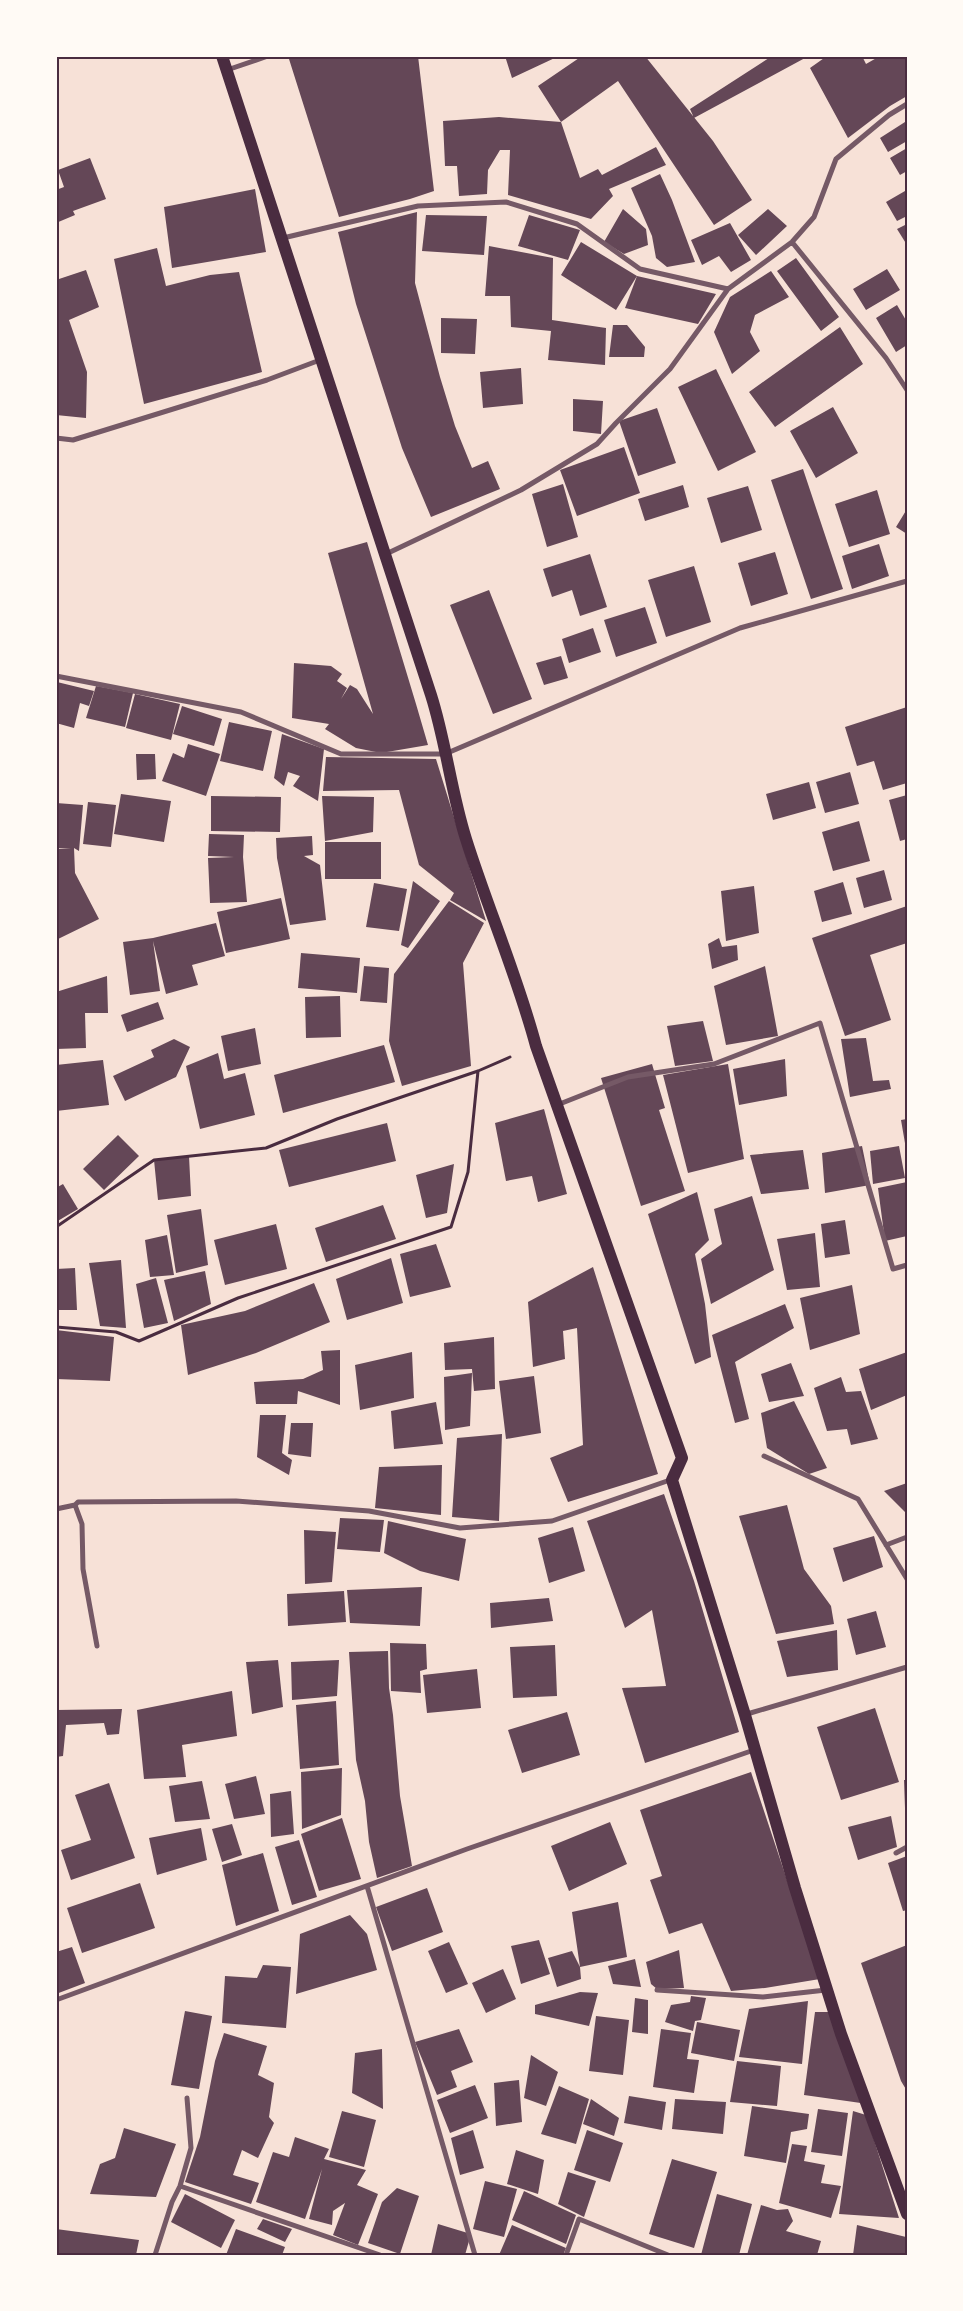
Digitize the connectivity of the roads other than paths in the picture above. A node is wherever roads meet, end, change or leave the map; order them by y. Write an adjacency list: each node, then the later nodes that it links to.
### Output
1 (222, 56): 3 (main road)
2 (268, 56): 3 (street)
3 (226, 70): 5 (main road)
4 (907, 104): 6 (street)
5 (281, 238): 7 (street); 8 (main road)
6 (792, 242): 7 (street); 9 (street)
7 (728, 289): 11 (street)
8 (321, 360): 10 (street); 11 (main road)
9 (907, 390)
10 (56, 438)
11 (386, 554): 14 (main road)
12 (907, 581): 14 (street)
13 (56, 676): 14 (street)
14 (445, 754): 15 (main road)
15 (557, 1105): 16 (street); 18 (main road)
16 (907, 1265)
17 (764, 1456): 22 (street)
18 (672, 1480): 19 (street); 26 (main road)
19 (75, 1505): 20 (street); 24 (street)
20 (56, 1509)
21 (907, 1537): 22 (street)
22 (886, 1545): 23 (street)
23 (907, 1579)
24 (97, 1646)
25 (907, 1667): 26 (street)
26 (745, 1714): 27 (main road)
27 (754, 1750): 30 (street); 32 (main road)
28 (907, 1847): 29 (street)
29 (896, 1853)
30 (367, 1886): 33 (street); 39 (street)
31 (657, 1990): 32 (street)
32 (827, 1990): 36 (main road)
33 (56, 2000)
34 (187, 2098): 35 (street)
35 (180, 2186): 37 (street); 38 (street)
36 (907, 2214)
37 (155, 2255)
38 (380, 2255)
39 (475, 2255)
40 (566, 2255): 41 (street)
41 (668, 2255)

